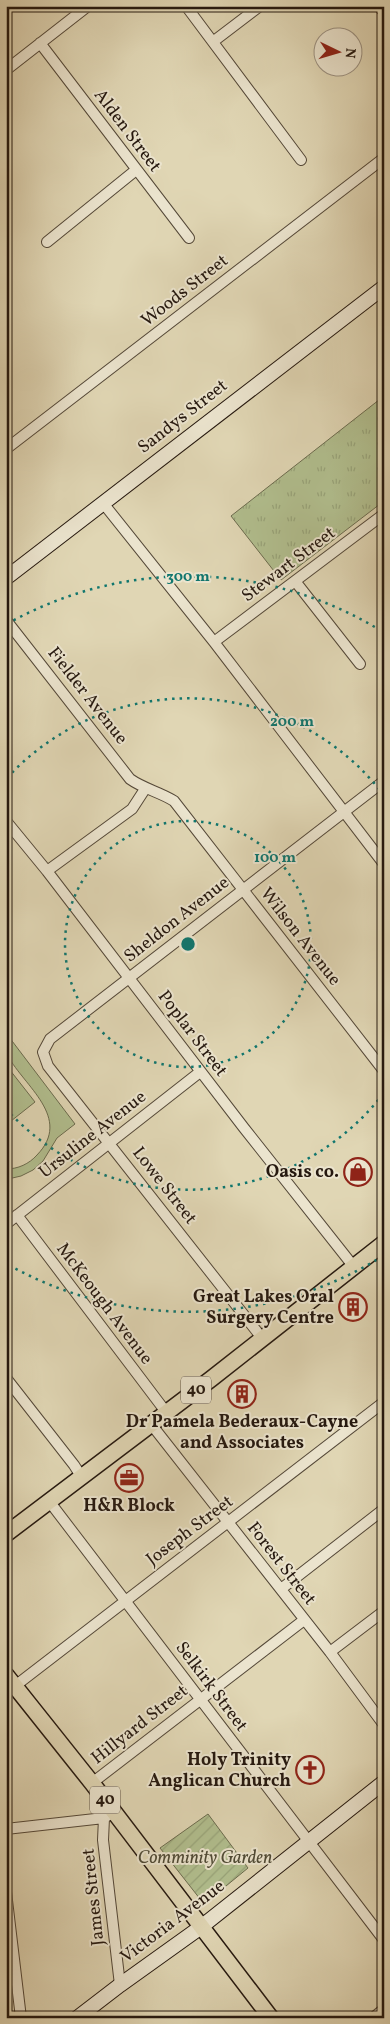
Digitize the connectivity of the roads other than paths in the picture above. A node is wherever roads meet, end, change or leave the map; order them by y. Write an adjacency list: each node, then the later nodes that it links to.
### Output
1 (88, 6): 7 (street)
2 (186, 6): 6 (street)
3 (260, 6): 6 (street)
4 (381, 6): 5 (street)
5 (384, 9)
6 (214, 41): 10 (street)
7 (40, 43): 8 (street); 11 (street, Alden Street)
8 (6, 70)
9 (384, 158): 15 (street, Woods Street)
10 (302, 160)
11 (136, 170): 12 (street, Alden Street); 13 (street)
12 (189, 238)
13 (47, 242)
14 (384, 287): 16 (street, Sandys Street)
15 (6, 449)
16 (103, 503): 18 (street, Sandys Street); 21 (street)
17 (384, 514): 19 (street, Stewart Street)
18 (8, 573)
19 (295, 581): 21 (street, Stewart Street); 22 (street)
20 (6, 620): 24 (street, Fielder Avenue)
21 (214, 642): 25 (street)
22 (360, 664)
23 (384, 781): 25 (street, Sheldon Avenue)
24 (145, 789): 28 (street); 29 (street, Wilson Avenue)
25 (344, 812): 27 (street); 29 (street, Sheldon Avenue)
26 (6, 821): 28 (street, Poplar Street)
27 (384, 864)
28 (47, 871): 30 (street, Poplar Street)
29 (242, 890): 30 (street, Sheldon Avenue); 32 (street, Wilson Avenue)
30 (129, 978): 31 (street, Sheldon Avenue); 33 (street, Poplar Street)
31 (43, 1052): 34 (street, Lowe Street)
32 (384, 1071)
33 (200, 1072): 34 (street, Ursuline Avenue); 38 (street, Poplar Street)
34 (108, 1142): 35 (street, Ursuline Avenue); 39 (street, Lowe Street)
35 (17, 1215): 36 (street, Ursuline Avenue); 42 (street, McKeough Avenue)
36 (6, 1224)
37 (384, 1243): 38 (main road, 40)
38 (354, 1267): 39 (main road, 40)
39 (262, 1338): 42 (main road, 40)
40 (6, 1378): 44 (street)
41 (384, 1402): 47 (street, Joseph Street)
42 (166, 1412): 43 (main road, 40)
43 (151, 1424): 44 (main road, 40); 47 (street, Forest Street)
44 (81, 1476): 45 (main road, 40)
45 (49, 1501): 48 (main road, 40); 50 (street, Selkirk Street)
46 (384, 1509): 49 (street)
47 (228, 1522): 49 (street, Forest Street); 50 (street, Joseph Street)
48 (6, 1534)
49 (281, 1589): 52 (street, Forest Street)
50 (124, 1601): 54 (street, Joseph Street); 55 (street, Selkirk Street)
51 (384, 1611): 53 (street)
52 (304, 1620): 53 (street, Forest Street); 55 (street, Hillyard Street)
53 (330, 1652): 56 (street, Forest Street)
54 (9, 1685): 58 (main road, 40)
55 (200, 1699): 58 (street, Hillyard Street); 61 (street, Selkirk Street)
56 (384, 1725)
57 (384, 1782): 61 (street, Victoria Avenue)
58 (92, 1783): 59 (main road, 40)
59 (109, 1815): 60 (street); 63 (main road, 40); 66 (street, James Street)
60 (6, 1829)
61 (308, 1841): 63 (street, Victoria Avenue); 64 (street, Selkirk Street)
62 (6, 1892): 65 (street)
63 (201, 1926): 66 (street, Victoria Avenue); 70 (main road, 40)
64 (384, 1940)
65 (11, 1970): 68 (street)
66 (120, 1985): 69 (street, Victoria Avenue)
67 (384, 2009): 71 (street)
68 (21, 2018)
69 (78, 2018)
70 (271, 2018)
71 (373, 2018)

